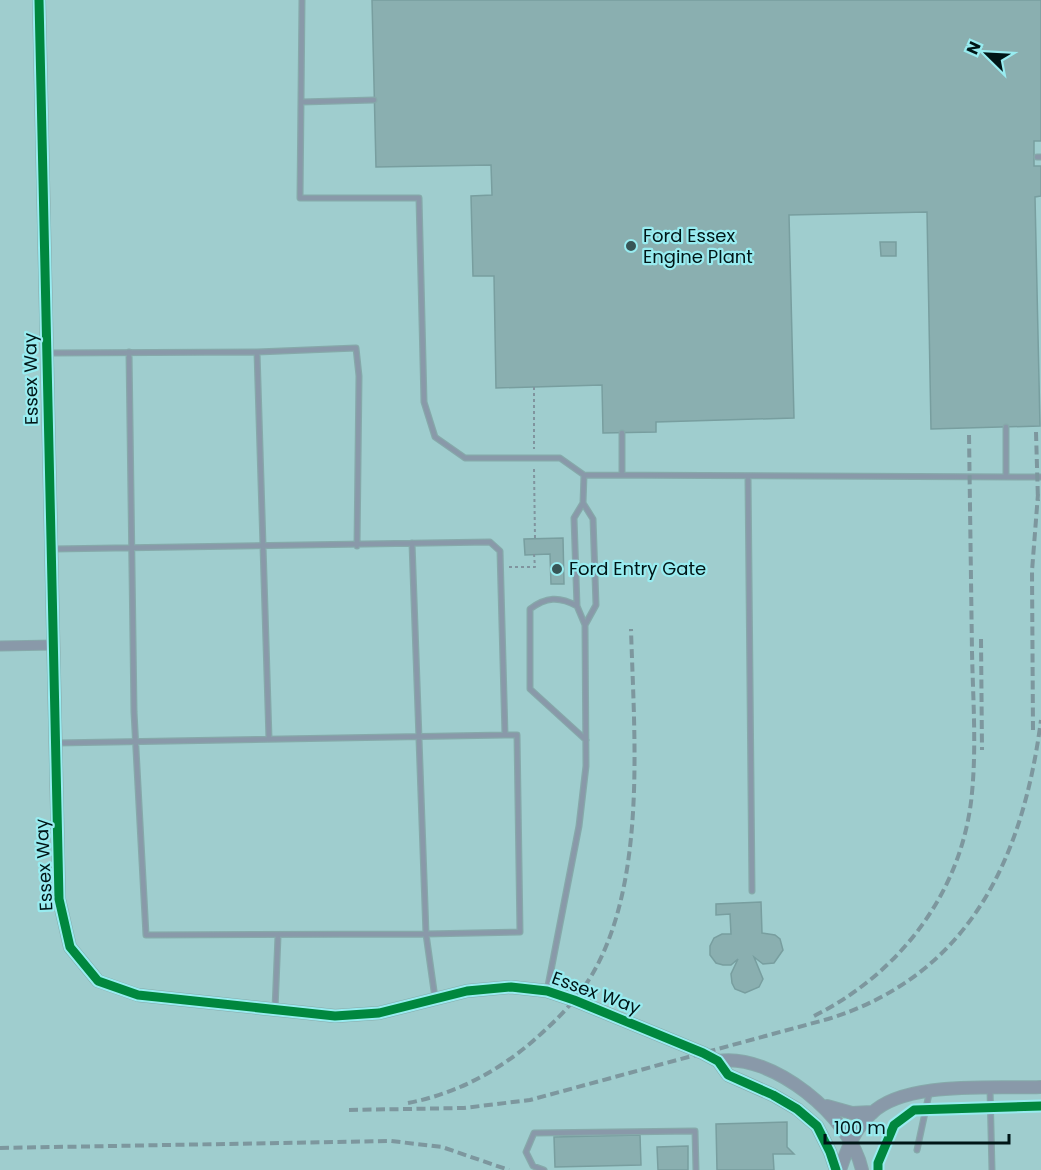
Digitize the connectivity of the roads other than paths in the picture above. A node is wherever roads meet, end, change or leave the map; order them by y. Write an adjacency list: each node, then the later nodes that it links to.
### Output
1 (39, 0): 7 (street, Essex Way)
2 (302, 0): 4 (lane)
3 (374, 100): 4 (lane)
4 (301, 102): 10 (lane)
5 (129, 352): 6 (lane); 7 (lane); 19 (lane)
6 (256, 352): 17 (lane); 18 (lane)
7 (47, 353): 20 (street, Essex Way)
8 (1006, 427): 13 (lane)
9 (622, 433): 11 (lane)
10 (584, 475): 11 (lane); 15 (lane)
11 (622, 476): 12 (lane)
12 (748, 476): 13 (lane); 31 (lane)
13 (1006, 477): 14 (lane)
14 (1041, 477)
15 (583, 503): 21 (lane); 22 (lane)
16 (412, 543): 18 (lane); 25 (lane); 26 (lane)
17 (263, 545): 18 (lane); 19 (lane); 27 (lane)
18 (357, 546)
19 (131, 547): 20 (lane); 29 (lane)
20 (52, 549): 23 (street, Essex Way)
21 (578, 606): 22 (lane); 28 (lane)
22 (585, 625): 28 (lane)
23 (54, 645): 24 (street); 30 (street, Essex Way)
24 (0, 646)
25 (505, 735): 26 (lane); 32 (lane)
26 (419, 736): 27 (lane); 32 (lane)
27 (269, 739): 29 (lane)
28 (586, 740): 34 (lane)
29 (136, 742): 30 (lane); 33 (lane)
30 (56, 743): 36 (street, Essex Way)
31 (752, 891)
32 (426, 934): 33 (lane); 35 (lane)
33 (278, 936): 36 (lane)
34 (547, 991): 35 (street, Essex Way); 37 (street, Essex Way)
35 (435, 999): 36 (street, Essex Way)
36 (275, 1009)
37 (718, 1060): 41 (street, Essex Way); 47 (street, Essex Way)
38 (1041, 1087): 39 (street)
39 (990, 1089): 40 (street); 50 (lane)
40 (929, 1091): 42 (street); 44 (lane)
41 (818, 1101): 42 (street); 43 (street, Essex Way)
42 (872, 1112): 43 (street)
43 (850, 1141): 48 (street); 49 (street, Essex Way)
44 (917, 1150)
45 (544, 1170): 46 (lane)
46 (696, 1170)
47 (836, 1170)
48 (840, 1170)
49 (862, 1170)
50 (992, 1170)

